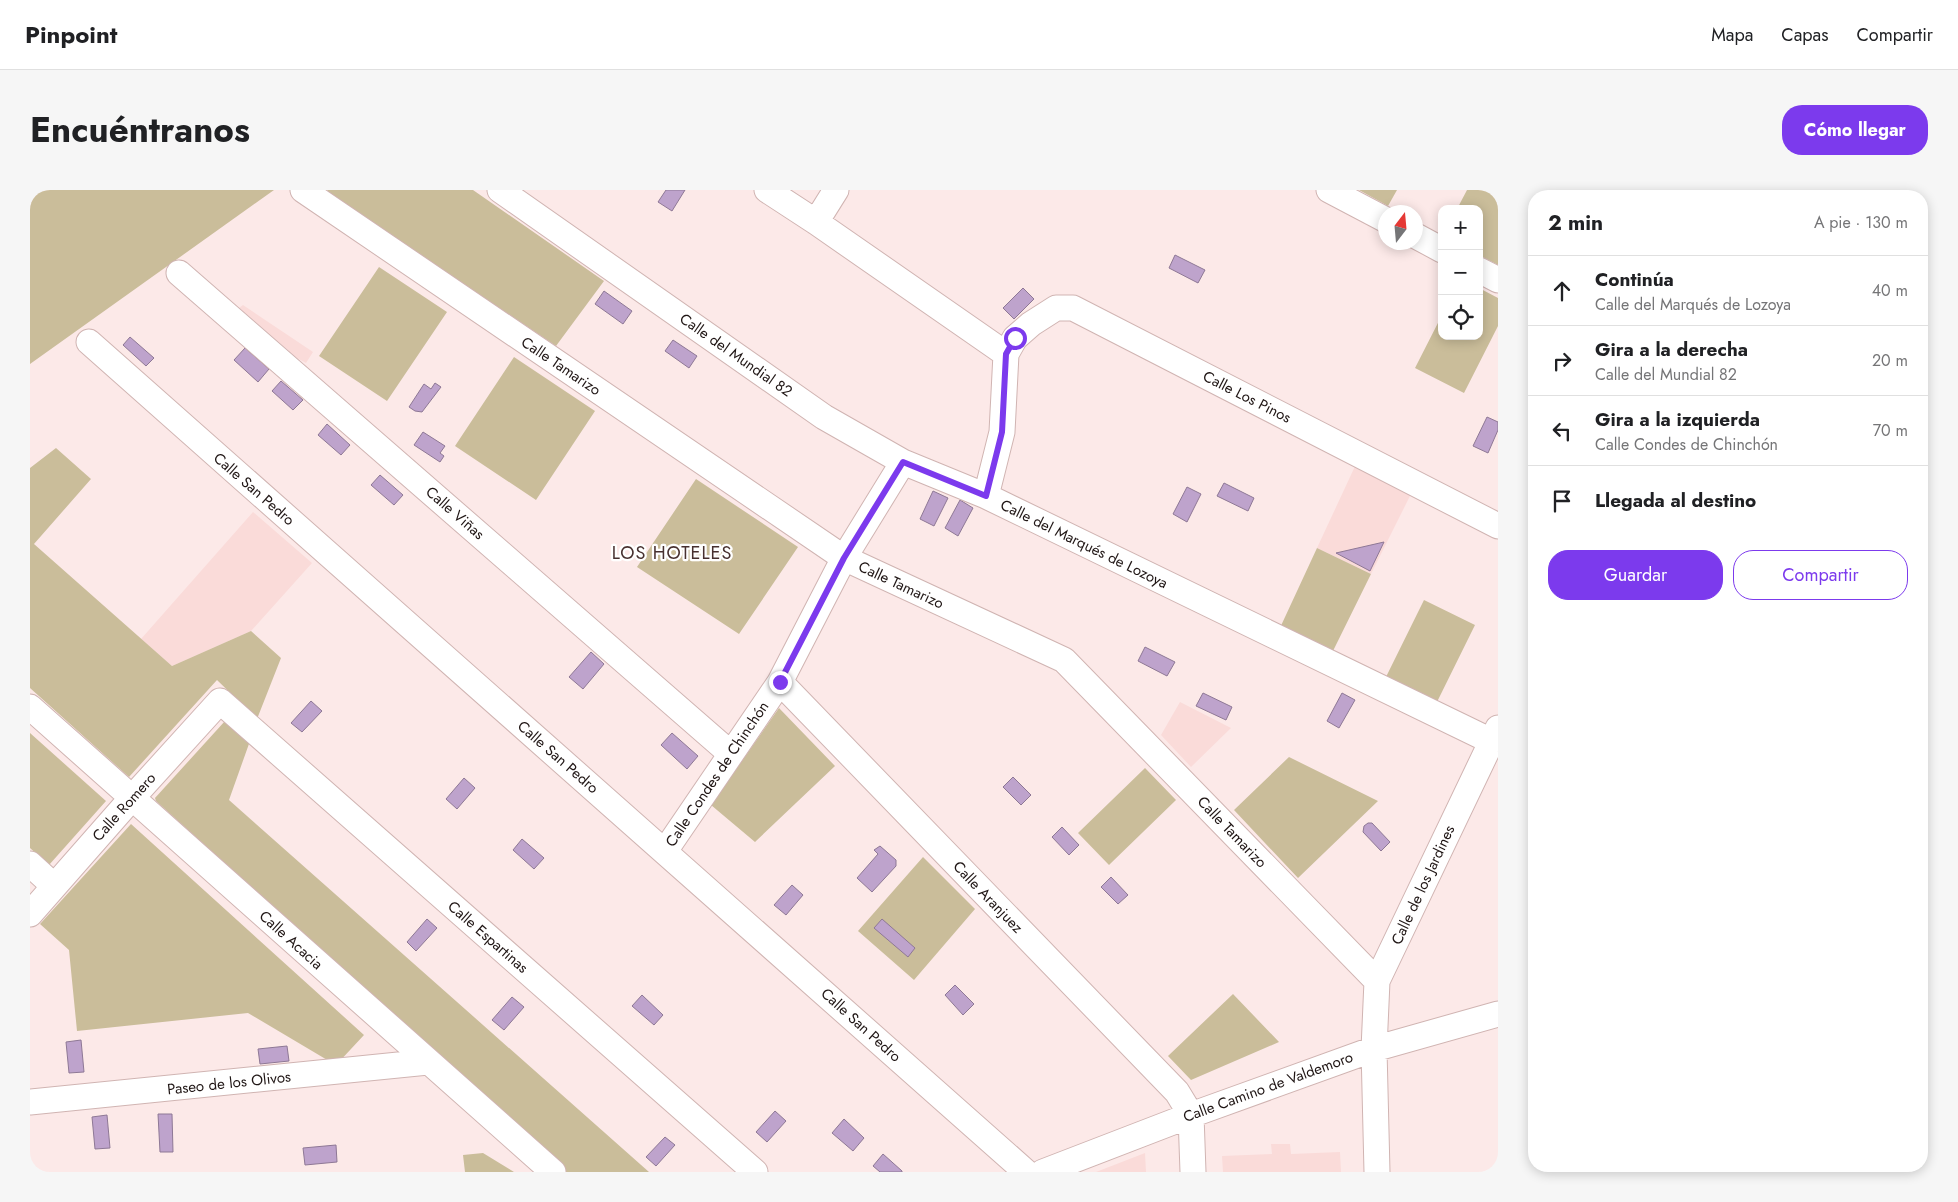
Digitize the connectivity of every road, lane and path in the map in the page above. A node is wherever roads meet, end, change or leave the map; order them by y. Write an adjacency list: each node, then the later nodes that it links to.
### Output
1 (303, 190): 18 (street, Calle Tamarizo)
2 (500, 190): 15 (street, Calle del Mundial 82)
3 (767, 190): 7 (street)
4 (836, 190): 7 (street)
5 (1329, 190): 6 (street)
6 (1378, 216)
7 (816, 222): 14 (street)
8 (1423, 240): 9 (street)
9 (1438, 248)
10 (1483, 272): 12 (street)
11 (179, 273): 23 (street, Calle Viñas)
12 (1498, 280)
13 (89, 342): 25 (street, Calle San Pedro)
14 (1006, 354): 16 (street, Calle del Marqués de Lozoya); 17 (street, Calle Los Pinos)
15 (903, 462): 16 (street, Calle del Mundial 82); 18 (street, Calle Condes de Chinchón)
16 (986, 496): 22 (street, Calle del Marqués de Lozoya)
17 (1498, 526)
18 (844, 558): 19 (street, Calle Condes de Chinchón); 29 (street, Calle Tamarizo)
19 (780, 682): 23 (street, Calle Condes de Chinchón); 34 (street, Calle Aranjuez)
20 (220, 701): 24 (street, Calle Romero); 36 (street, Calle Espartinas)
21 (30, 707): 24 (street, Calle Acacia)
22 (1495, 735): 29 (street, Calle de los Jardines)
23 (730, 754): 25 (street, Calle Condes de Chinchón)
24 (131, 799): 27 (street, Calle Romero); 32 (street, Calle Acacia)
25 (665, 852): 37 (street, Calle San Pedro)
26 (30, 864): 27 (street)
27 (54, 886): 28 (street, Calle Romero)
28 (30, 914)
29 (1377, 981): 31 (street, Calle de los Jardines)
30 (1498, 1014): 31 (street, Calle Camino de Valdemoro)
31 (1374, 1049): 34 (street, Calle Camino de Valdemoro); 40 (street, Calle de los Jardines)
32 (428, 1062): 33 (street, Paseo de los Olivos); 35 (street, Calle Acacia)
33 (30, 1102)
34 (1191, 1114): 38 (street, Calle Camino de Valdemoro); 39 (street)
35 (553, 1172)
36 (755, 1172)
37 (1026, 1172)
38 (1043, 1172)
39 (1193, 1172)
40 (1377, 1172)

